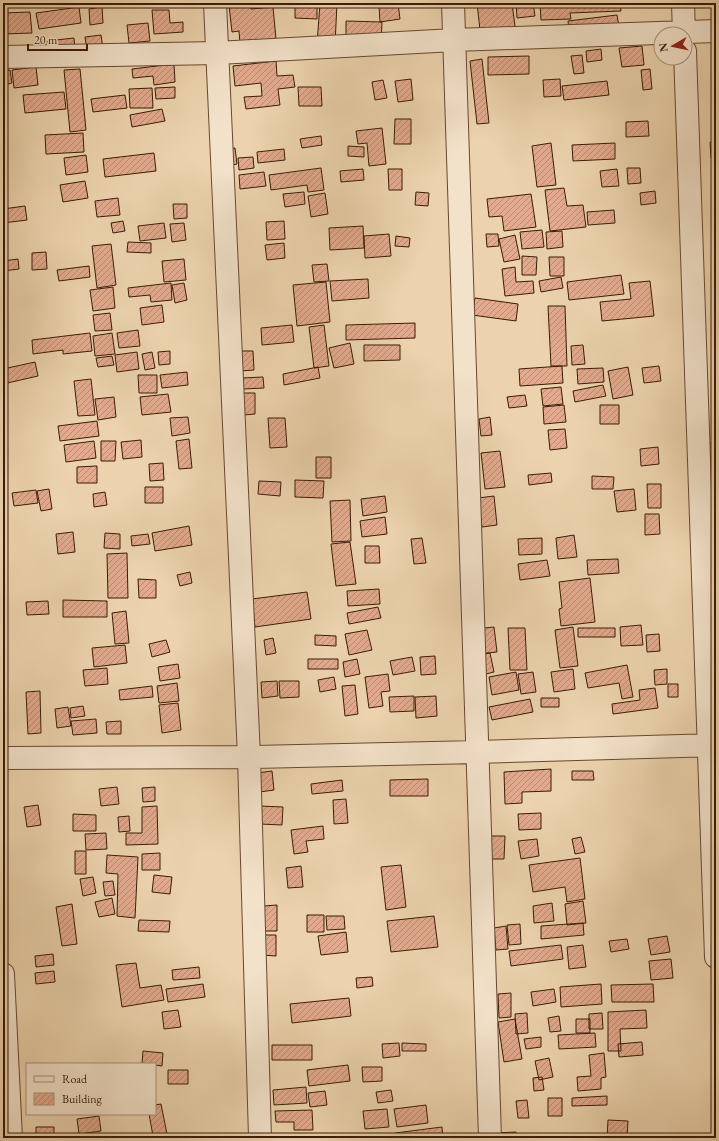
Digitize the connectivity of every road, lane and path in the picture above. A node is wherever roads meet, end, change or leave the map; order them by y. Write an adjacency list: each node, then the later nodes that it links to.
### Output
1 (215, 3): 9 (street)
2 (453, 3): 8 (street)
3 (683, 3): 4 (street)
4 (684, 26)
5 (716, 31): 6 (street)
6 (693, 37)
7 (653, 39): 8 (street)
8 (454, 40): 9 (street); 13 (street)
9 (217, 53): 10 (street); 14 (street)
10 (3, 57)
11 (686, 66): 12 (street)
12 (712, 745): 13 (street); 16 (street)
13 (477, 752): 14 (street); 20 (street)
14 (249, 757): 15 (street); 19 (street)
15 (3, 758)
16 (716, 957)
17 (3, 974): 18 (street)
18 (11, 1138)
19 (260, 1138)
20 (490, 1138)

